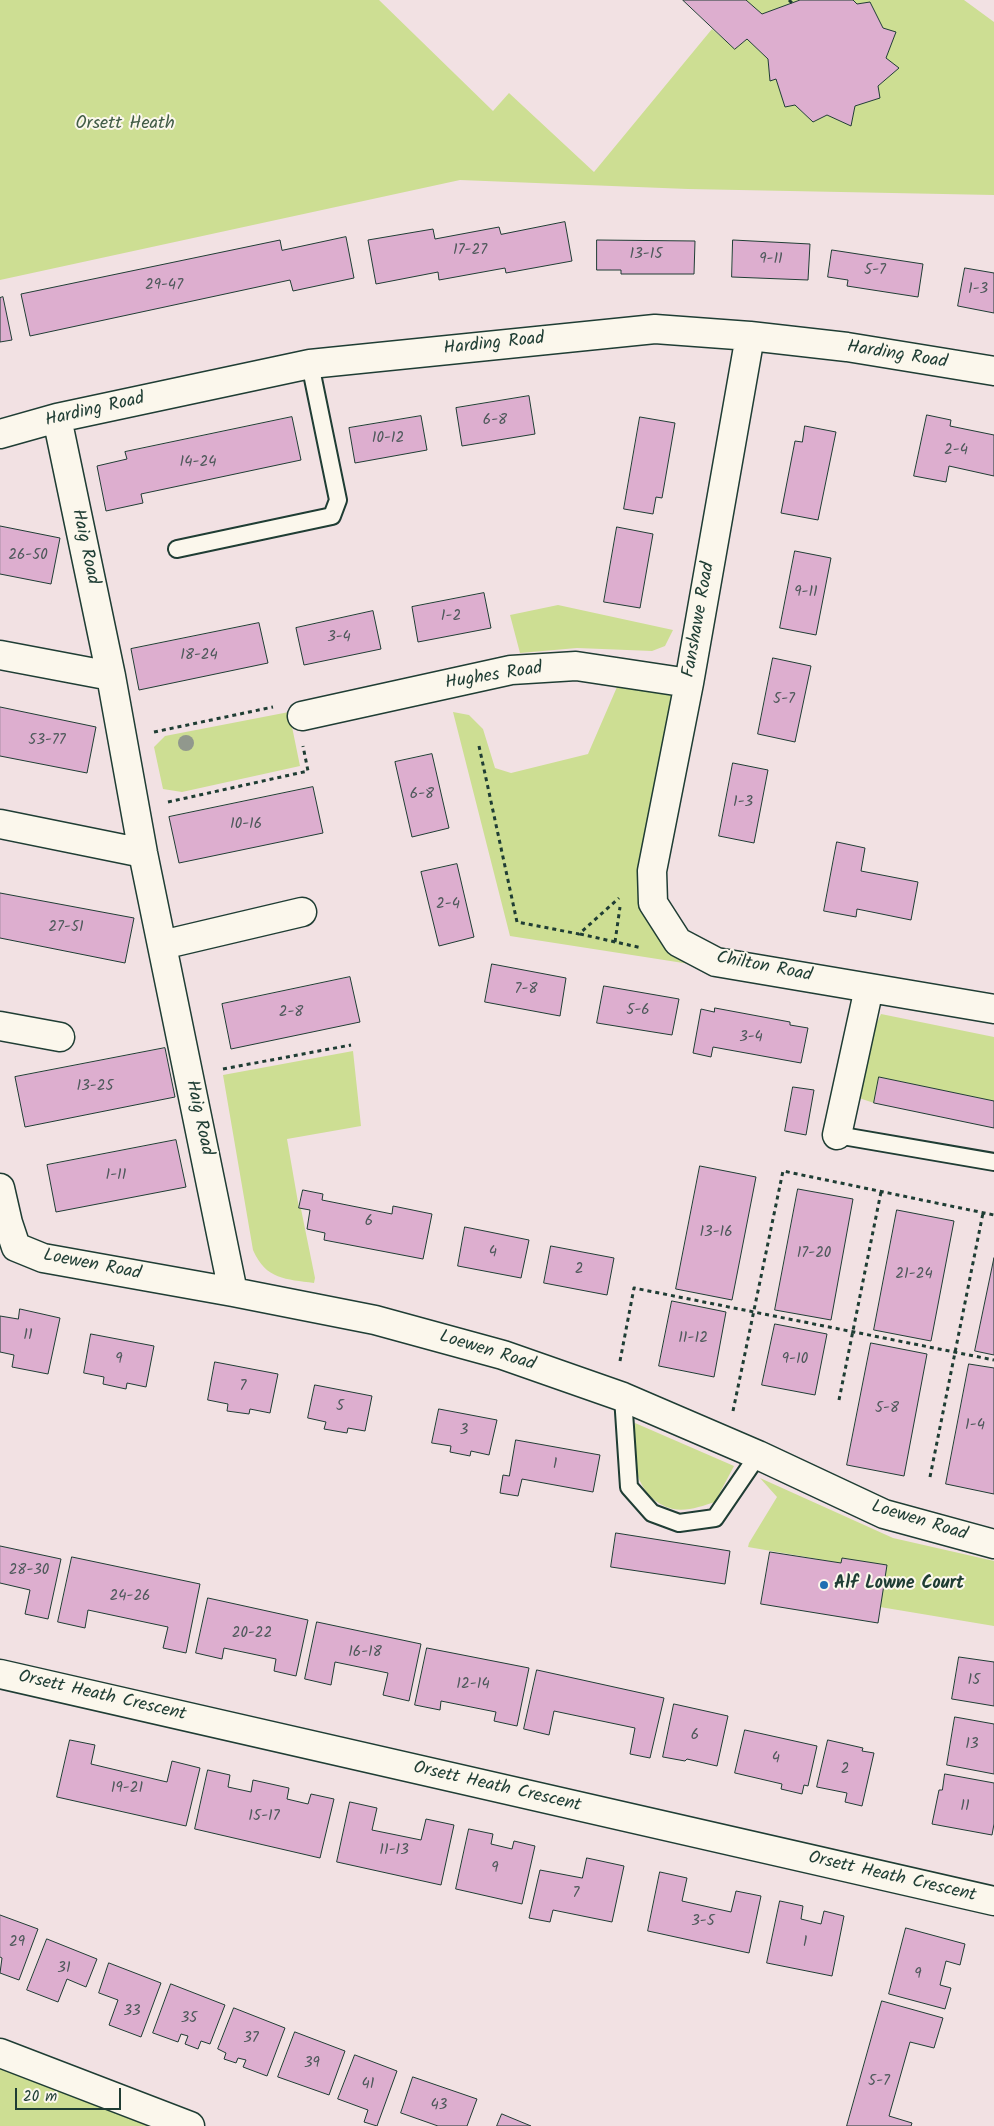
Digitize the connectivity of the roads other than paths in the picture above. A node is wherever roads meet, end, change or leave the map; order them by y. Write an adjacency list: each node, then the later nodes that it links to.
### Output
1 (750, 336): 2 (street, Harding Road); 3 (street, Harding Road); 9 (street, Fanshawe Road)
2 (310, 364): 4 (street, Harding Road); 6 (lane)
3 (994, 371)
4 (57, 418): 5 (street, Harding Road); 8 (street, Haig Road)
5 (0, 434)
6 (177, 549)
7 (0, 655): 8 (street)
8 (111, 676): 12 (street, Haig Road)
9 (688, 682): 10 (street, Hughes Road); 13 (street, Fanshawe Road)
10 (302, 716)
11 (0, 824): 12 (street)
12 (143, 853): 15 (street, Haig Road)
13 (653, 903): 16 (street, Chilton Road)
14 (302, 912): 15 (street)
15 (162, 945): 23 (street, Haig Road)
16 (869, 988): 17 (street, Chilton Road); 20 (street)
17 (994, 1009)
18 (0, 1026): 19 (street)
19 (60, 1037)
20 (837, 1136): 21 (lane)
21 (994, 1162)
22 (0, 1188): 23 (street, Loewen Road)
23 (234, 1292): 24 (street, Loewen Road)
24 (623, 1397): 25 (street, Loewen Road); 25 (lane)
25 (758, 1455): 26 (street, Loewen Road)
26 (994, 1544)
27 (0, 1674): 28 (street, Orsett Heath Crescent)
28 (994, 1901)
29 (0, 2053): 30 (street)
30 (190, 2126)

